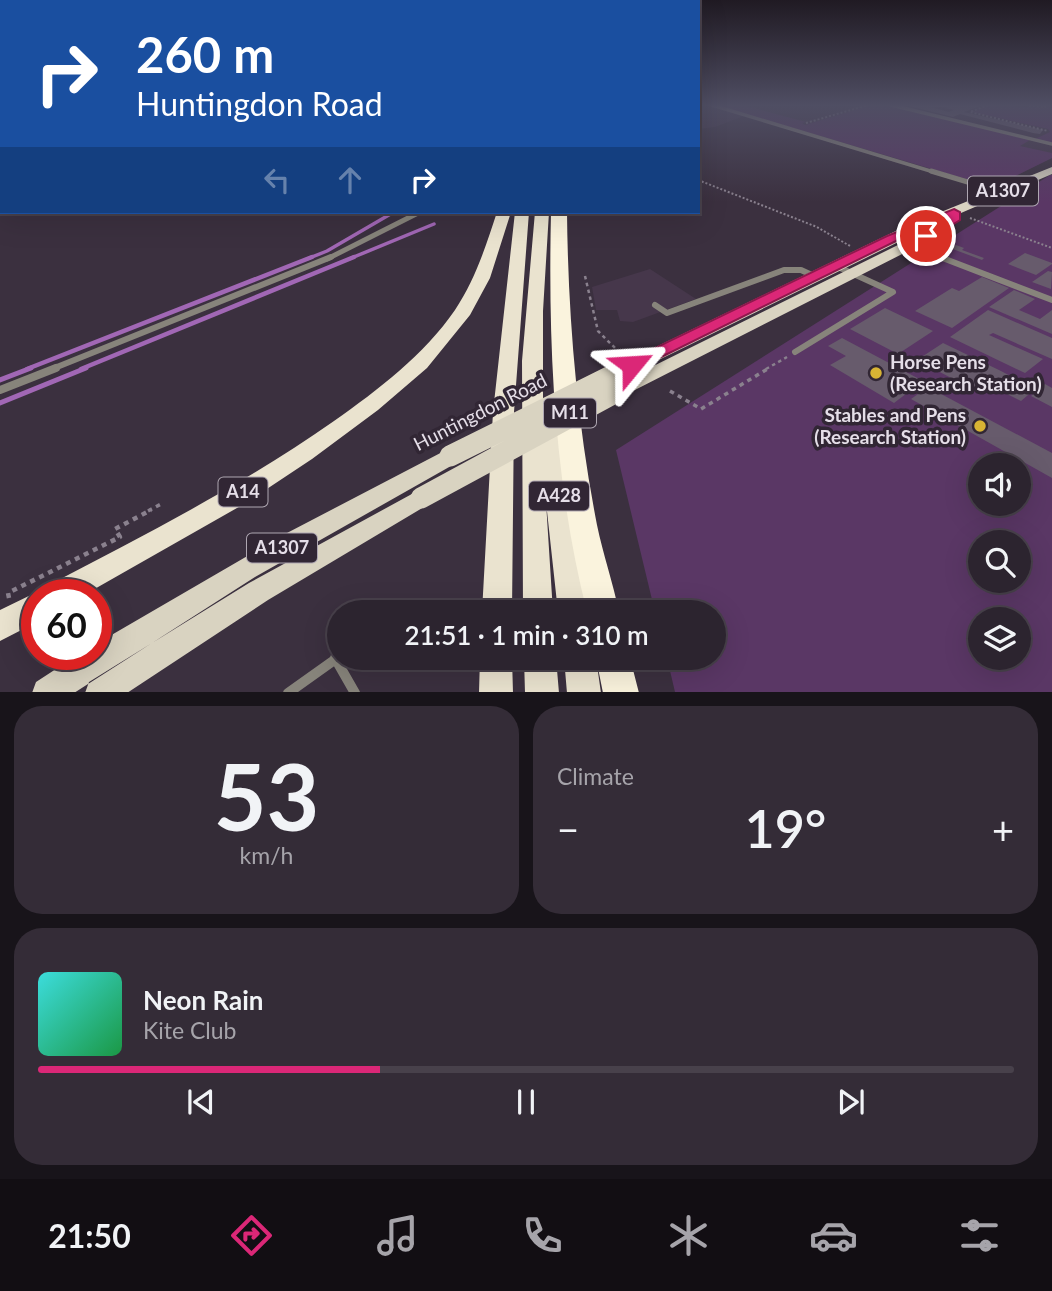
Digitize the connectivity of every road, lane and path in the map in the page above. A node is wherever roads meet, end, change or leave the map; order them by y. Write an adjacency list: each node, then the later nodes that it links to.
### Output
1 (820, 137): 6 (lane)
2 (1024, 137): 3 (lane)
3 (1052, 144)
4 (1052, 170): 6 (main road, Huntingdon Road / A1307)
5 (700, 181): 16 (path)
6 (1002, 192): 7 (main road, Huntingdon Road / A1307)
7 (954, 212): 13 (main road, Huntingdon Road / A1307); 14 (main road, Huntingdon Road / A1307); 15 (path)
8 (416, 214): 27 (lane)
9 (503, 214): 30 (highway, A14)
10 (522, 214): 31 (highway)
11 (542, 214): 25 (highway)
12 (559, 214): 34 (highway, M11)
13 (891, 238): 14 (main road); 16 (main road, Huntingdon Road / A1307)
14 (909, 245): 18 (main road, Huntingdon Road / A1307); 21 (lane)
15 (1052, 248)
16 (867, 251): 17 (main road, Huntingdon Road / A1307)
17 (835, 266): 18 (lane); 20 (main road, Huntingdon Road / A1307)
18 (851, 273): 23 (lane); 26 (main road, Huntingdon Road / A1307)
19 (584, 276): 24 (path)
20 (814, 276): 22 (lane); 26 (main road, Huntingdon Road / A1307)
21 (1052, 300)
22 (656, 305)
23 (795, 352): 28 (path)
24 (622, 355)
25 (534, 382): 32 (highway); 33 (highway, A428)
26 (615, 383): 44 (main road, Huntingdon Road / A1307, bridge); 45 (main road, Huntingdon Road / A1307, bridge)
27 (0, 390)
28 (670, 391)
29 (163, 503): 35 (path)
30 (87, 579)
31 (497, 600)
32 (538, 600)
33 (572, 600)
34 (600, 600)
35 (0, 603)
36 (21, 615): 37 (highway)
37 (0, 626)
38 (327, 664): 46 (lane)
39 (344, 670): 47 (lane)
40 (496, 670): 48 (highway)
41 (541, 670): 49 (highway)
42 (581, 670): 50 (highway)
43 (616, 670): 51 (highway)
44 (47, 692)
45 (100, 692)
46 (288, 692)
47 (355, 692)
48 (496, 692)
49 (542, 692)
50 (584, 692)
51 (621, 692)

